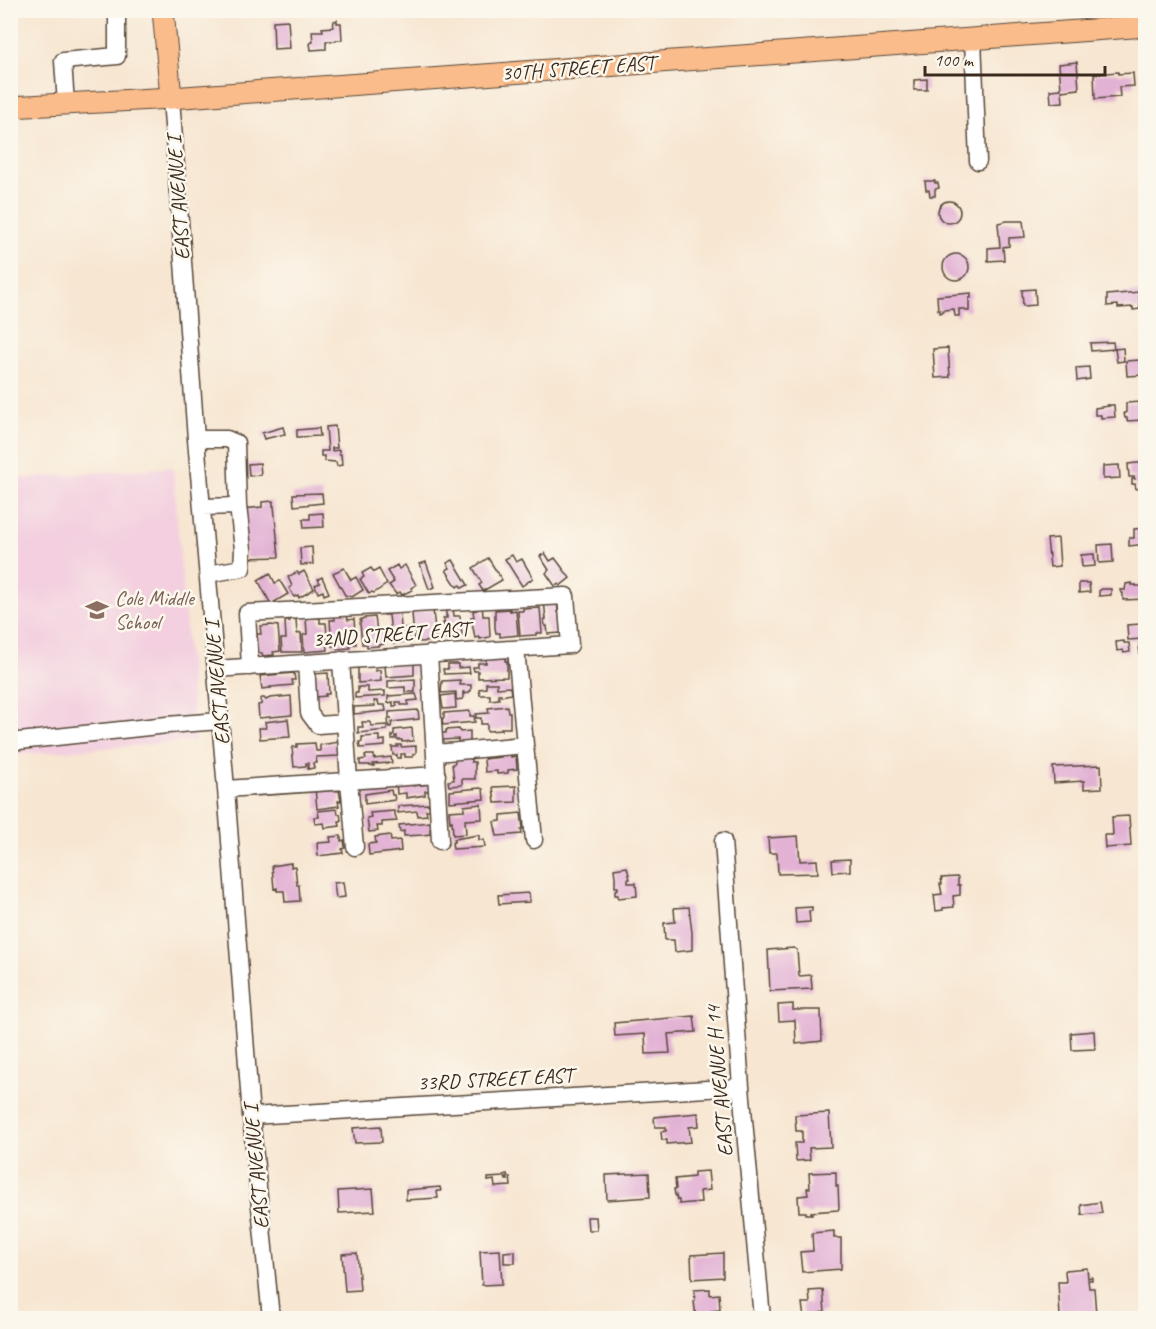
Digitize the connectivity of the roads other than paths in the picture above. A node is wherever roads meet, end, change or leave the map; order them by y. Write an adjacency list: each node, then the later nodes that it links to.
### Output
1 (117, 10): 6 (street)
2 (163, 10): 5 (main road, EAST AVENUE I)
3 (1146, 26): 4 (main road, 30TH STREET EAST)
4 (973, 39): 5 (main road, 30TH STREET EAST); 8 (street)
5 (171, 98): 6 (main road, 30TH STREET EAST); 9 (street, EAST AVENUE I)
6 (66, 104): 7 (main road, 30TH STREET EAST)
7 (10, 107)
8 (978, 161)
9 (196, 438): 10 (street); 11 (street, EAST AVENUE I)
10 (238, 506): 11 (street); 12 (street)
11 (202, 507): 12 (street, EAST AVENUE I)
12 (208, 574): 18 (street, EAST AVENUE I)
13 (516, 649): 14 (street, 32ND STREET EAST); 17 (street, 32ND STREET EAST); 22 (street)
14 (429, 654): 15 (street, 32ND STREET EAST); 23 (street)
15 (341, 660): 16 (street, 32ND STREET EAST); 20 (street)
16 (306, 663): 17 (street, 32ND STREET EAST); 20 (street)
17 (250, 667): 18 (street, 32ND STREET EAST)
18 (216, 669): 19 (street, EAST AVENUE I)
19 (220, 721): 21 (street); 26 (street, EAST AVENUE I)
20 (345, 723): 25 (street)
21 (10, 742)
22 (525, 745): 23 (street); 27 (street)
23 (436, 753): 24 (street)
24 (437, 775): 25 (street); 28 (street)
25 (349, 781): 26 (street); 30 (street)
26 (226, 789): 32 (street, EAST AVENUE I)
27 (534, 840)
28 (440, 841)
29 (723, 841): 31 (street, EAST AVENUE H 14)
30 (355, 847)
31 (741, 1088): 32 (street, 33RD STREET EAST); 34 (street, EAST AVENUE H 14)
32 (251, 1116): 33 (street, EAST AVENUE I)
33 (270, 1318)
34 (762, 1318)

